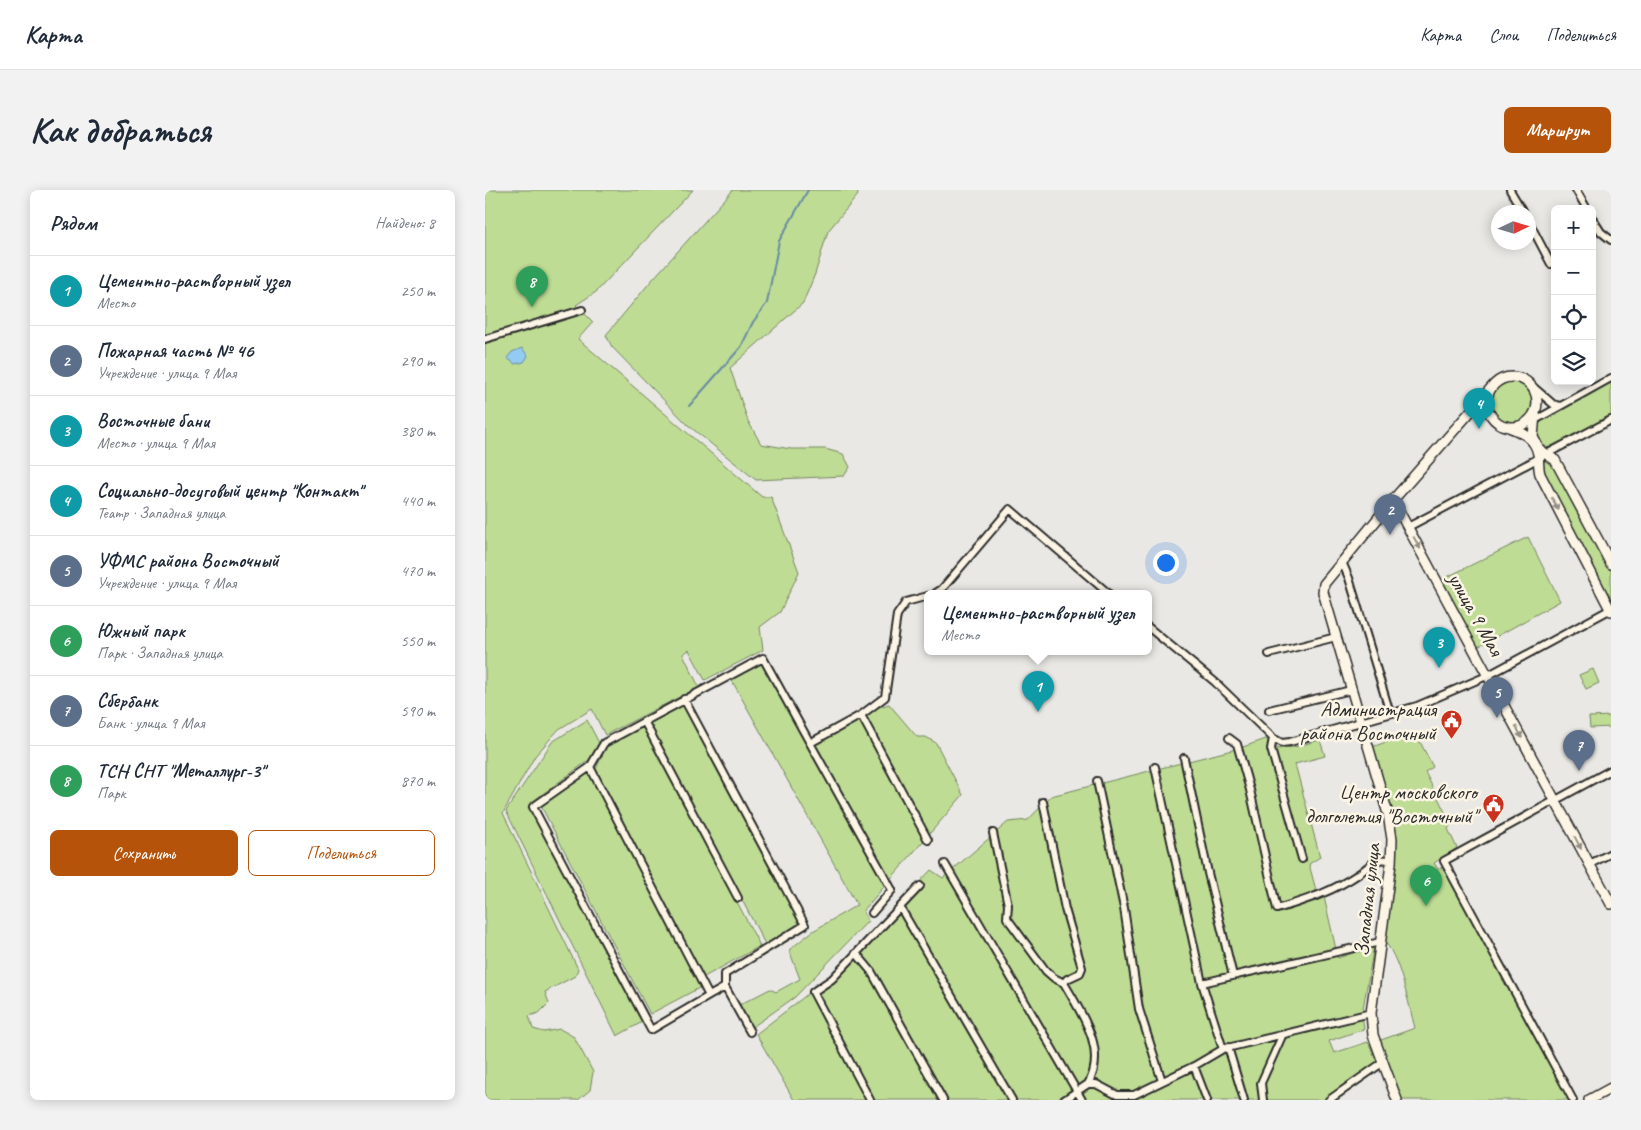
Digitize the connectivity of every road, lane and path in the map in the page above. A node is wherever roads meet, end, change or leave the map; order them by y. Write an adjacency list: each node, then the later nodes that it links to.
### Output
1 (1510, 190): 3 (street)
2 (1576, 190): 4 (street)
3 (1519, 205)
4 (1585, 205)
5 (1596, 224): 7 (street)
6 (1536, 235): 8 (street)
7 (1611, 240)
8 (1551, 264)
9 (582, 310): 10 (street)
10 (485, 339)
11 (1611, 378): 15 (street)
12 (1531, 385): 13 (street); 15 (street); 17 (street)
13 (1492, 387): 14 (street, Западная улица); 16 (street)
14 (1477, 405): 16 (street); 22 (street, Западная улица)
15 (1560, 406): 17 (street)
16 (1493, 417): 19 (street)
17 (1534, 417): 19 (street); 20 (street)
18 (1611, 420): 20 (street)
19 (1506, 426): 21 (street)
20 (1547, 455): 21 (street); 25 (street)
21 (1538, 459): 23 (street); 29 (street, one-way to 29)
22 (1393, 500): 23 (street, улица 9 Мая); 24 (street, Западная улица)
23 (1408, 527): 33 (street, улица 9 Мая, one-way to 33)
24 (1342, 562): 31 (street, Западная улица); 37 (street)
25 (1611, 564)
26 (942, 590): 27 (street)
27 (1104, 590)
28 (924, 597): 38 (street)
29 (1611, 610): 33 (street)
30 (1152, 630): 42 (street)
31 (1336, 637): 32 (street); 34 (street, Западная улица)
32 (1269, 654)
33 (1489, 675): 37 (street); 49 (street, улица 9 Мая, one-way to 49)
34 (1351, 690): 36 (street); 40 (street, Западная улица)
35 (684, 700): 39 (street); 43 (street); 68 (street)
36 (1269, 710)
37 (1389, 713): 40 (street)
38 (861, 714): 43 (street); 52 (street)
39 (644, 721): 45 (street); 59 (street)
40 (1361, 722): 42 (street); 55 (street, Западная улица)
41 (1229, 738): 55 (street)
42 (1273, 738): 54 (street)
43 (810, 743): 62 (street)
44 (1185, 758): 65 (street)
45 (590, 767): 69 (street); 69 (street)
46 (1155, 767): 67 (street)
47 (1611, 770): 49 (street)
48 (1097, 781): 76 (street)
49 (1555, 800): 57 (street, улица 9 Мая, one-way to 57); 91 (street)
50 (1043, 802): 66 (street)
51 (993, 833): 66 (street)
52 (927, 840)
53 (1611, 853): 57 (street)
54 (1302, 859)
55 (1391, 861): 63 (street, Западная улица)
56 (945, 864): 79 (street)
57 (1590, 864): 60 (street, улица 9 Мая)
58 (920, 886): 61 (street)
59 (738, 898)
60 (1611, 904)
61 (900, 907): 64 (street); 83 (street)
62 (872, 913)
63 (1381, 942): 65 (street); 70 (street, Западная улица)
64 (856, 953): 81 (street); 82 (street)
65 (1233, 976): 67 (street)
66 (1064, 983): 77 (street)
67 (1202, 983): 73 (street)
68 (725, 986): 69 (street); 71 (street)
69 (709, 996)
70 (1371, 1013): 72 (street); 74 (street, Западная улица)
71 (750, 1032)
72 (1282, 1036): 73 (street); 88 (street)
73 (1225, 1048): 75 (street); 87 (street)
74 (1382, 1064): 89 (street); 90 (street, Западная улица)
75 (1194, 1066): 76 (street); 86 (street)
76 (1162, 1081): 80 (street)
77 (1087, 1084): 79 (street); 80 (street)
78 (1611, 1088): 92 (street)
79 (1077, 1092): 84 (street); 85 (street)
80 (1130, 1098)
81 (869, 1100)
82 (943, 1100)
83 (1012, 1100)
84 (1064, 1100)
85 (1082, 1100)
86 (1207, 1100)
87 (1244, 1100)
88 (1263, 1100)
89 (1329, 1100)
90 (1397, 1100)
91 (1573, 1100)
92 (1589, 1100)

